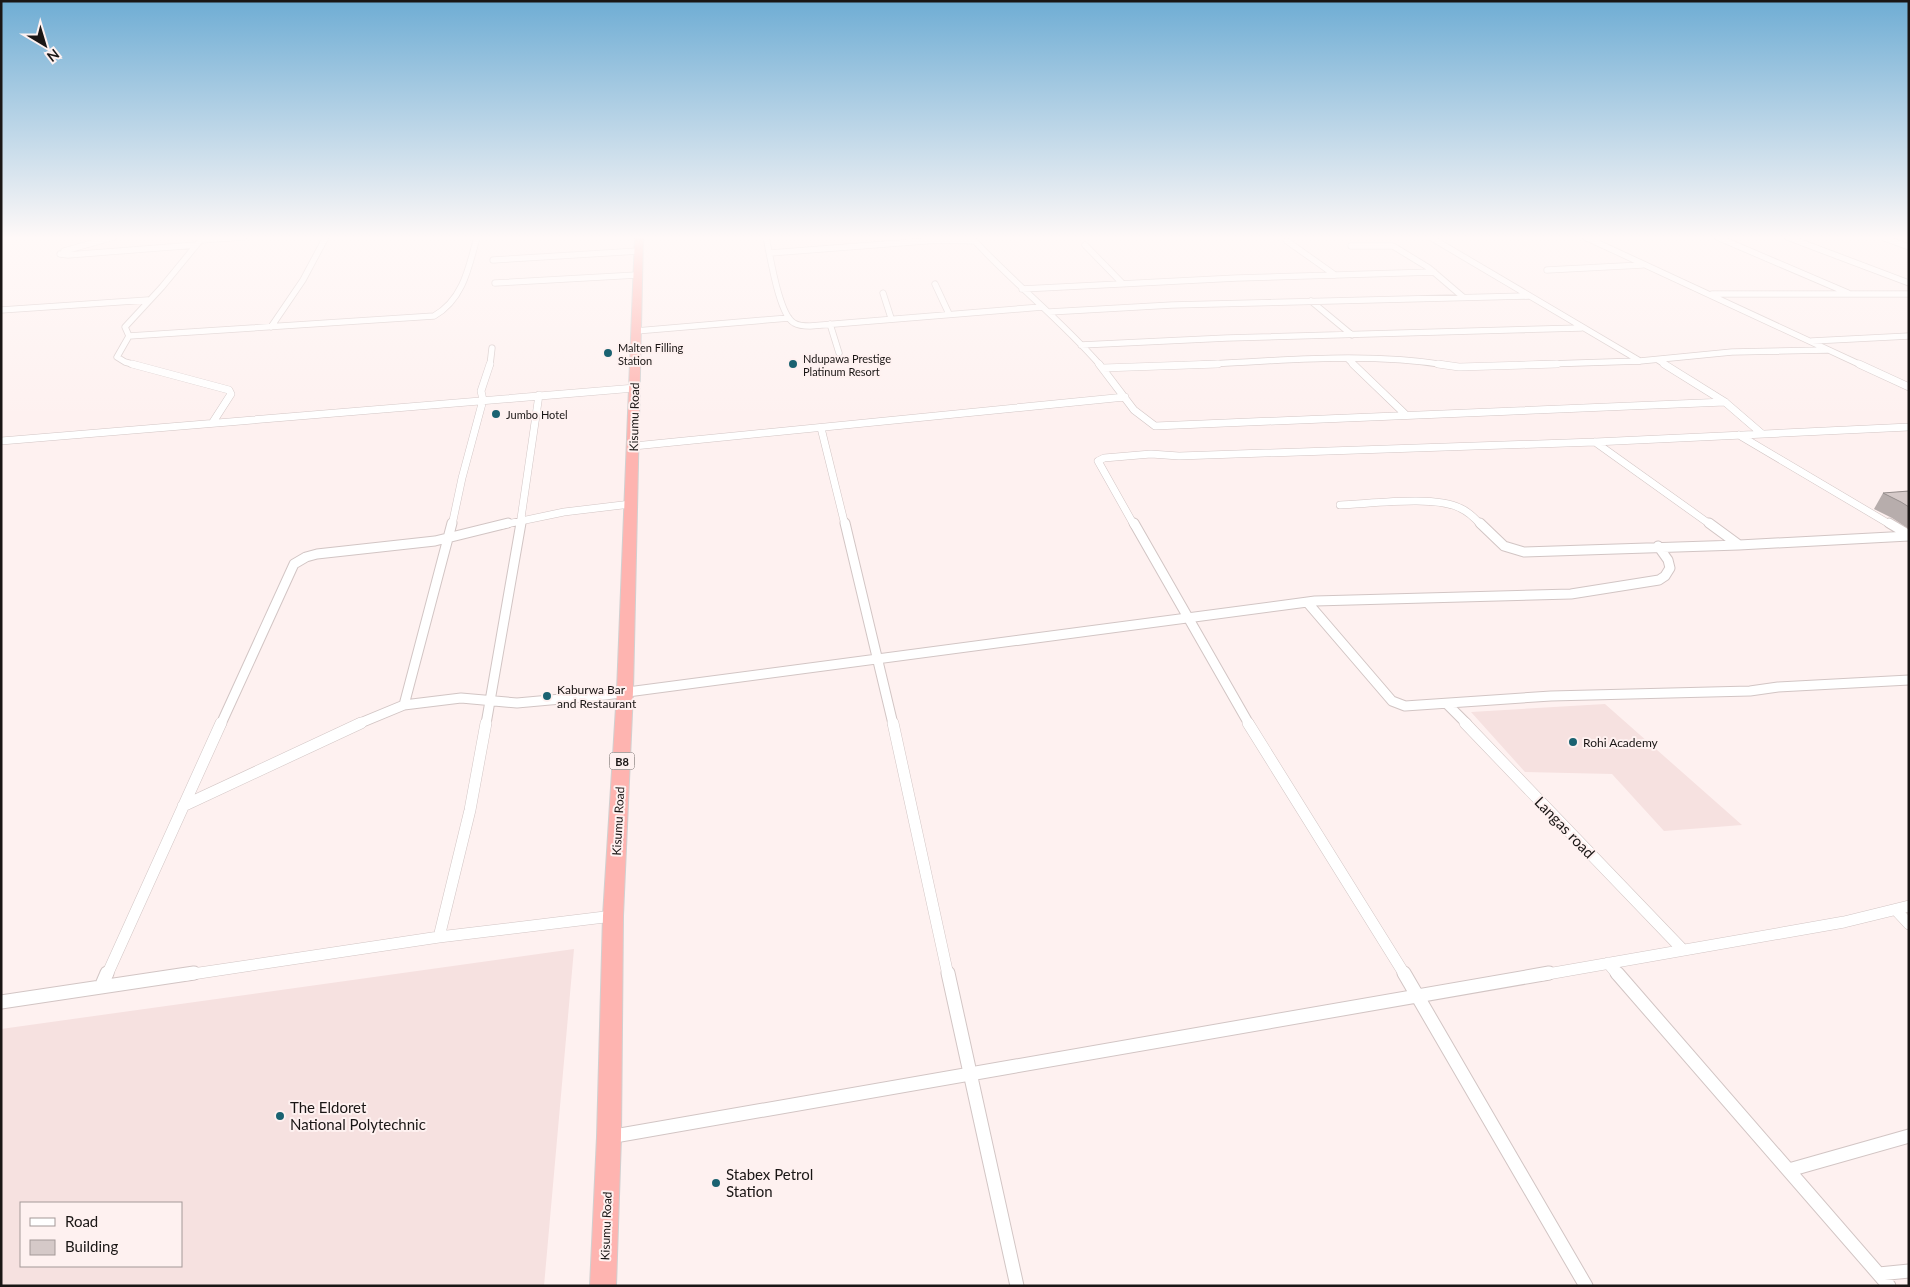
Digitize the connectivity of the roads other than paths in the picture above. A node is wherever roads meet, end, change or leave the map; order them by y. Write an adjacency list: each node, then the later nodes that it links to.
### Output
1 (151, 297): 12 (street)
2 (292, 297): 21 (street)
3 (457, 297): 21 (street)
4 (637, 297): 23 (highway, Kisumu Road / B8)
5 (780, 297): 18 (street)
6 (884, 297): 19 (street)
7 (941, 297): 17 (street)
8 (1031, 297): 14 (street)
9 (1461, 297): 13 (street)
10 (1530, 297): 22 (street)
11 (1716, 297): 27 (street)
12 (148, 300): 15 (street); 24 (street)
13 (1311, 301): 16 (street); 25 (street)
14 (1042, 307): 16 (street); 17 (street)
15 (1, 310)
16 (1049, 312): 28 (street)
17 (949, 314): 19 (street)
18 (789, 318): 20 (street); 23 (street)
19 (891, 318): 20 (street)
20 (830, 324): 31 (street)
21 (272, 327): 24 (street)
22 (1581, 328): 25 (street); 34 (street)
23 (636, 331): 37 (highway, Kisumu Road / B8)
24 (129, 336): 43 (street)
25 (1352, 336): 28 (street)
26 (1909, 336): 27 (street)
27 (1809, 341): 30 (street)
28 (1081, 344): 35 (street)
29 (492, 348): 40 (street)
30 (1828, 350): 33 (street); 36 (street)
31 (839, 352)
32 (1348, 359): 34 (street); 35 (street); 42 (street)
33 (1658, 360): 34 (street); 41 (street)
34 (1640, 361)
35 (1103, 368): 39 (street)
36 (1909, 387)
37 (635, 388): 38 (street); 50 (highway, Kisumu Road / B8)
38 (539, 395): 40 (street); 53 (street)
39 (1125, 397): 42 (street); 45 (street)
40 (483, 400): 43 (street); 55 (street)
41 (1725, 402): 42 (street); 46 (street)
42 (1405, 414)
43 (213, 422): 48 (street)
44 (1909, 427): 46 (street)
45 (821, 428): 50 (street); 60 (street)
46 (1762, 433): 47 (street)
47 (1739, 435): 49 (street); 54 (street)
48 (1, 441)
49 (1595, 442): 56 (street); 59 (street)
50 (634, 446): 51 (highway, Kisumu Road / B8)
51 (631, 504): 53 (street); 62 (highway, Kisumu Road / B8)
52 (1340, 505): 57 (street)
53 (521, 521): 55 (street); 63 (street)
54 (1909, 536): 56 (street)
55 (449, 538): 65 (street); 66 (street)
56 (1739, 545): 57 (street)
57 (1658, 546): 58 (street)
58 (1307, 602): 59 (street); 64 (street)
59 (1188, 617): 60 (street); 75 (street)
60 (879, 660): 62 (street); 77 (street)
61 (1909, 680): 64 (street)
62 (625, 691): 63 (street); 69 (highway, Kisumu Road / B8)
63 (490, 701): 65 (street); 71 (street)
64 (1447, 704): 72 (street, Langas road)
65 (404, 705): 66 (street)
66 (183, 806): 74 (street)
67 (1909, 906): 68 (street)
68 (1896, 910): 70 (street); 72 (street)
69 (613, 916): 71 (street); 79 (highway, Kisumu Road / B8)
70 (1909, 924)
71 (439, 938): 74 (street)
72 (1683, 950): 73 (street)
73 (1608, 963): 75 (street); 80 (street)
74 (101, 987): 76 (street)
75 (1418, 996): 77 (street); 85 (street)
76 (1, 1002)
77 (970, 1073): 79 (street); 84 (street)
78 (1909, 1136): 80 (street)
79 (609, 1137): 83 (highway, Kisumu Road / B8)
80 (1789, 1170): 82 (street)
81 (1909, 1271): 82 (street)
82 (1879, 1274): 86 (street)
83 (604, 1286)
84 (1017, 1286)
85 (1586, 1286)
86 (1889, 1286)

